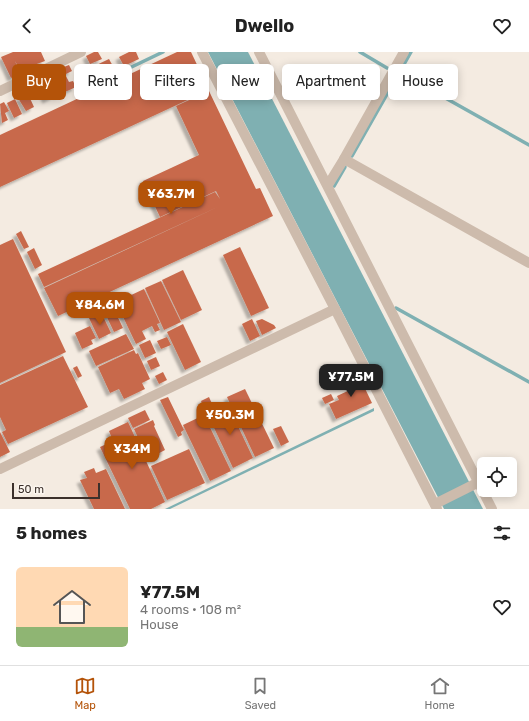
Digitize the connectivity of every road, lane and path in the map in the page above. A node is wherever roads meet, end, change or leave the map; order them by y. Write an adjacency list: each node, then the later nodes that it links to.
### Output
1 (202, 52): 9 (street)
2 (259, 52): 7 (street)
3 (404, 52): 6 (street)
4 (75, 53): 5 (street)
5 (0, 90)
6 (344, 159): 7 (street); 8 (street)
7 (328, 185): 11 (street)
8 (529, 263)
9 (335, 309): 10 (street); 12 (street)
10 (0, 469)
11 (476, 484): 12 (street); 13 (street)
12 (437, 505)
13 (492, 509)

